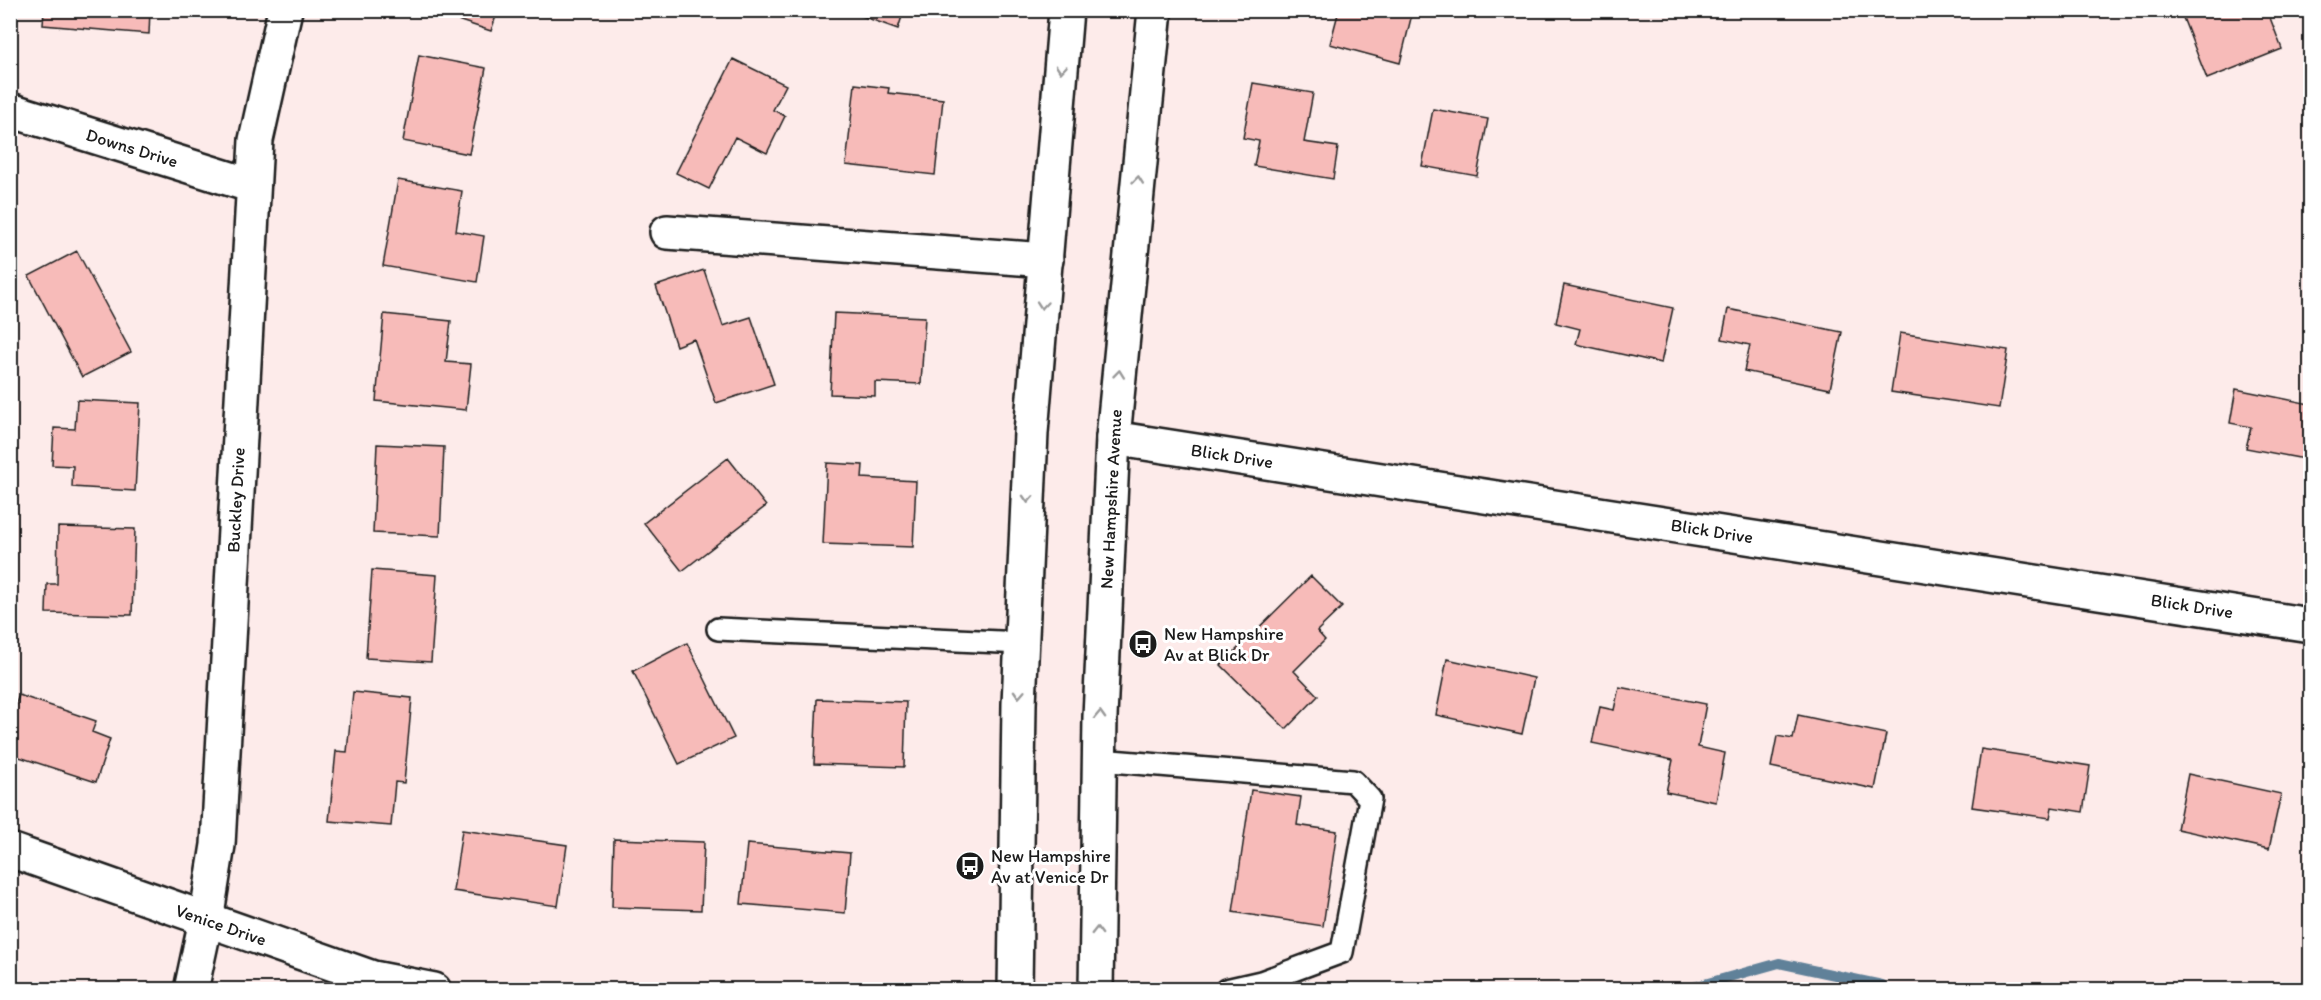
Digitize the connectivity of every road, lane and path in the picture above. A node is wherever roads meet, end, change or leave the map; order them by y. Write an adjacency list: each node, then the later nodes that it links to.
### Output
1 (285, 10): 5 (street, Buckley Drive)
2 (1066, 10): 7 (street, one-way to 7)
3 (1155, 10): 8 (street, New Hampshire Avenue, one-way to 3)
4 (10, 110): 5 (street, Downs Drive)
5 (253, 186): 14 (street, Buckley Drive)
6 (667, 231): 7 (street)
7 (1046, 260): 11 (street, one-way to 11)
8 (1113, 438): 9 (street, Blick Drive); 12 (street, New Hampshire Avenue, one-way to 8)
9 (2310, 625)
10 (718, 629): 11 (lane)
11 (1022, 643): 17 (street, one-way to 17)
12 (1099, 760): 18 (street, New Hampshire Avenue, one-way to 12); 19 (lane)
13 (10, 850): 14 (street, Venice Drive)
14 (206, 920): 15 (street, Buckley Drive); 16 (street, Venice Drive)
15 (191, 990)
16 (434, 990)
17 (1015, 990)
18 (1096, 990)
19 (1226, 990)

